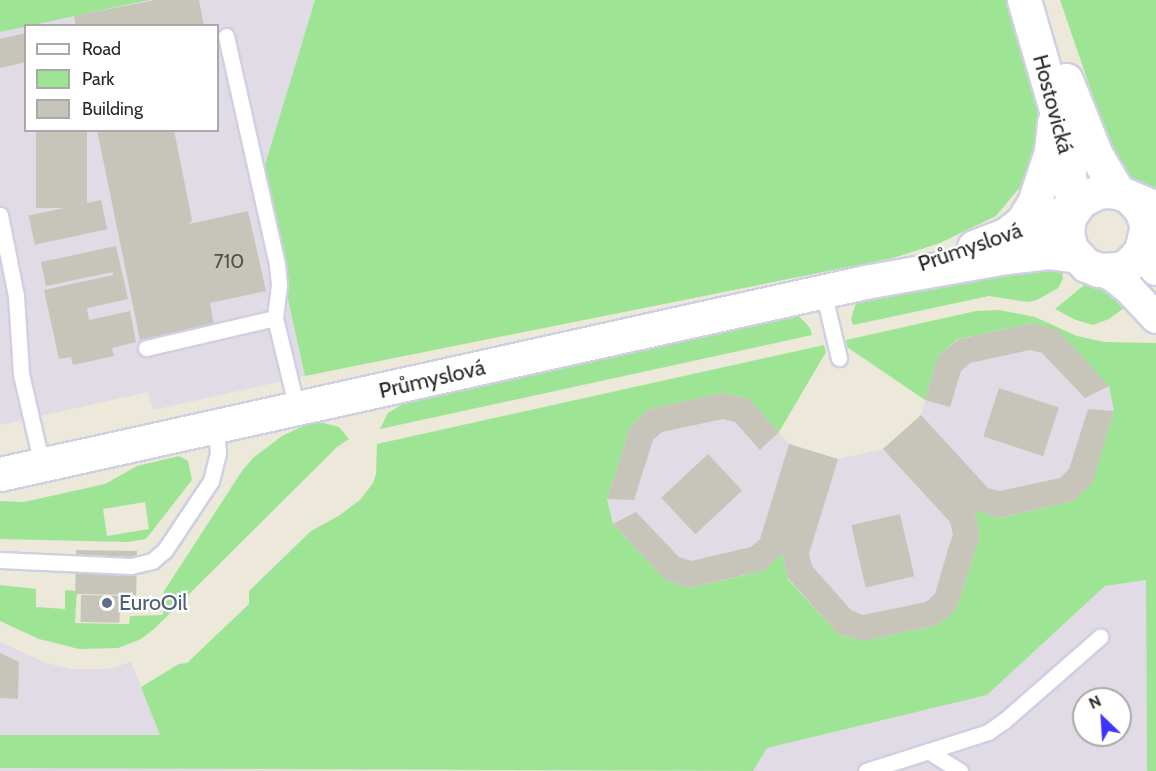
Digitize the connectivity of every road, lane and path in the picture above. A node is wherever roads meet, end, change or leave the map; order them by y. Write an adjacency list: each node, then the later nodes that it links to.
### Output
1 (1026, 0): 3 (main road, Hostovická); 4 (main road, Hostovická)
2 (226, 36): 12 (lane)
3 (1050, 90): 5 (main road, Hostovická); 7 (main road)
4 (1134, 199): 5 (main road); 8 (main road, Hostovická)
5 (1073, 209): 7 (main road, Průmyslová); 9 (main road, Hostovická)
6 (0, 215): 18 (lane)
7 (1002, 238): 10 (main road, Průmyslová)
8 (1148, 254): 9 (main road, Hostovická)
9 (1087, 263): 10 (main road, Průmyslová); 13 (street)
10 (865, 282): 11 (main road, Průmyslová)
11 (823, 291): 15 (lane); 16 (main road, Průmyslová)
12 (275, 318): 14 (lane); 16 (lane)
13 (1156, 318)
14 (146, 348)
15 (839, 358)
16 (297, 409): 17 (main road, Průmyslová)
17 (216, 427): 18 (main road, Průmyslová); 20 (lane)
18 (42, 465): 19 (main road, Průmyslová)
19 (0, 474)
20 (0, 560)
21 (1100, 637): 22 (lane)
22 (928, 751): 23 (lane); 24 (lane); 25 (lane)
23 (866, 771)
24 (944, 771)
25 (960, 771)

